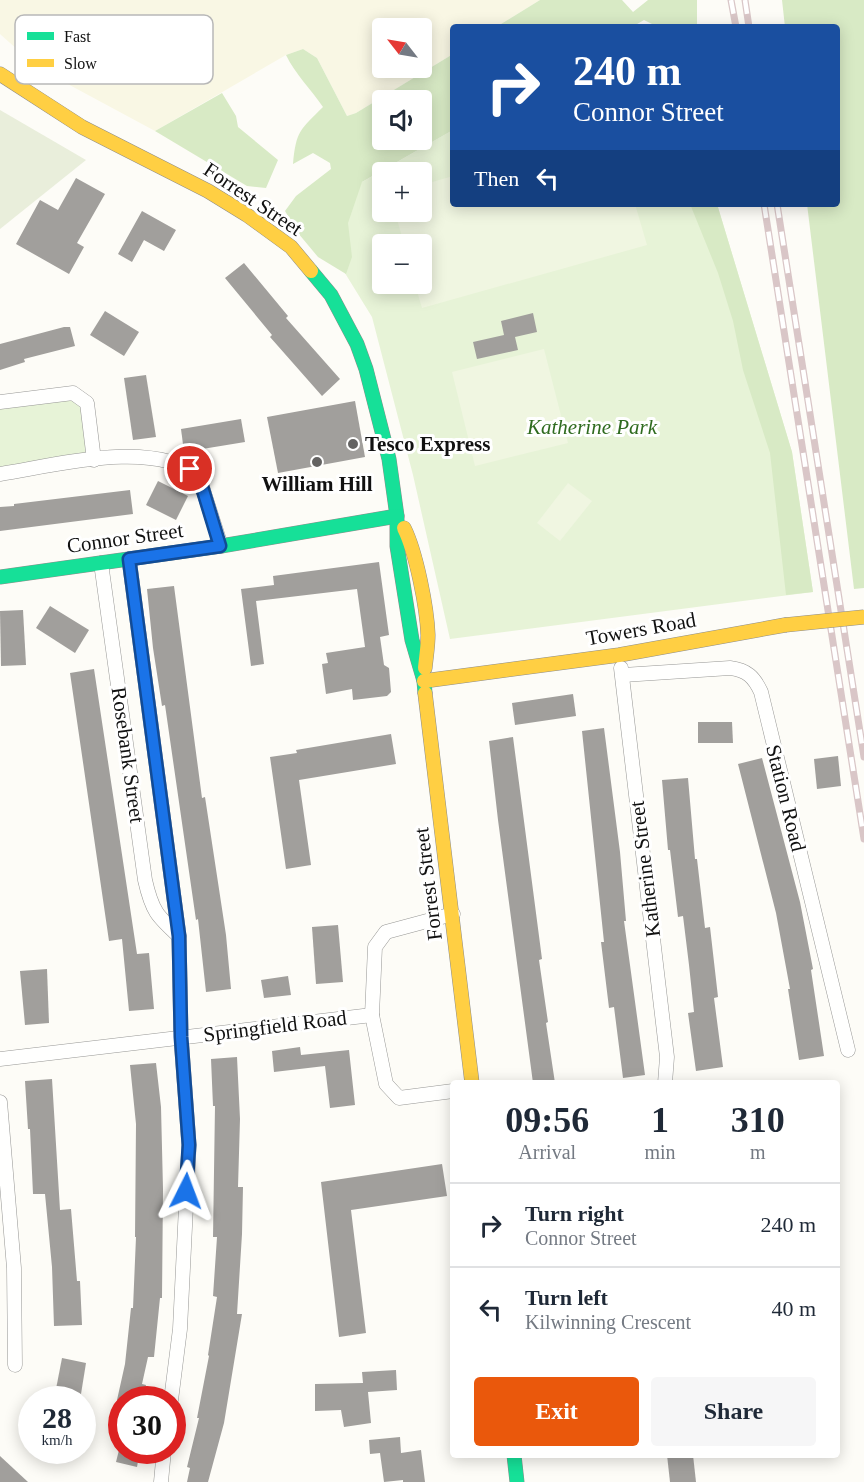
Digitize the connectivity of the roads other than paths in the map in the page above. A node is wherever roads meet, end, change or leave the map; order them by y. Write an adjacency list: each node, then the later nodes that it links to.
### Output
1 (0, 74): 5 (main road, Forrest Street)
2 (0, 402): 3 (street)
3 (94, 460): 4 (street); 6 (street)
4 (0, 474)
5 (397, 516): 6 (main road, Connor Street); 13 (main road, Forrest Street)
6 (220, 546): 7 (main road, Connor Street)
7 (129, 559): 8 (main road, Connor Street); 15 (street, Rosebank Street)
8 (101, 563): 9 (main road, Connor Street); 15 (street, Rosebank Street)
9 (0, 577)
10 (864, 617): 11 (main road, Towers Road, bridge)
11 (619, 655): 12 (street, Katherine Street); 13 (main road, Towers Road)
12 (622, 675): 18 (street, Station Road); 21 (street, Katherine Street)
13 (424, 681): 14 (main road, Forrest Street)
14 (453, 914): 16 (street); 20 (main road, Forrest Street)
15 (179, 936): 17 (street, Rosebank Street)
16 (372, 1015): 17 (street, Springfield Road); 22 (street)
17 (181, 1037): 19 (street, Springfield Road); 25 (street, Rosebank Street)
18 (848, 1050)
19 (0, 1059)
20 (472, 1080)
21 (665, 1080)
22 (450, 1091)
23 (0, 1102): 24 (street)
24 (15, 1365)
25 (173, 1386)
26 (514, 1458): 29 (main road)
27 (162, 1464): 28 (street)
28 (160, 1482)
29 (517, 1482)

